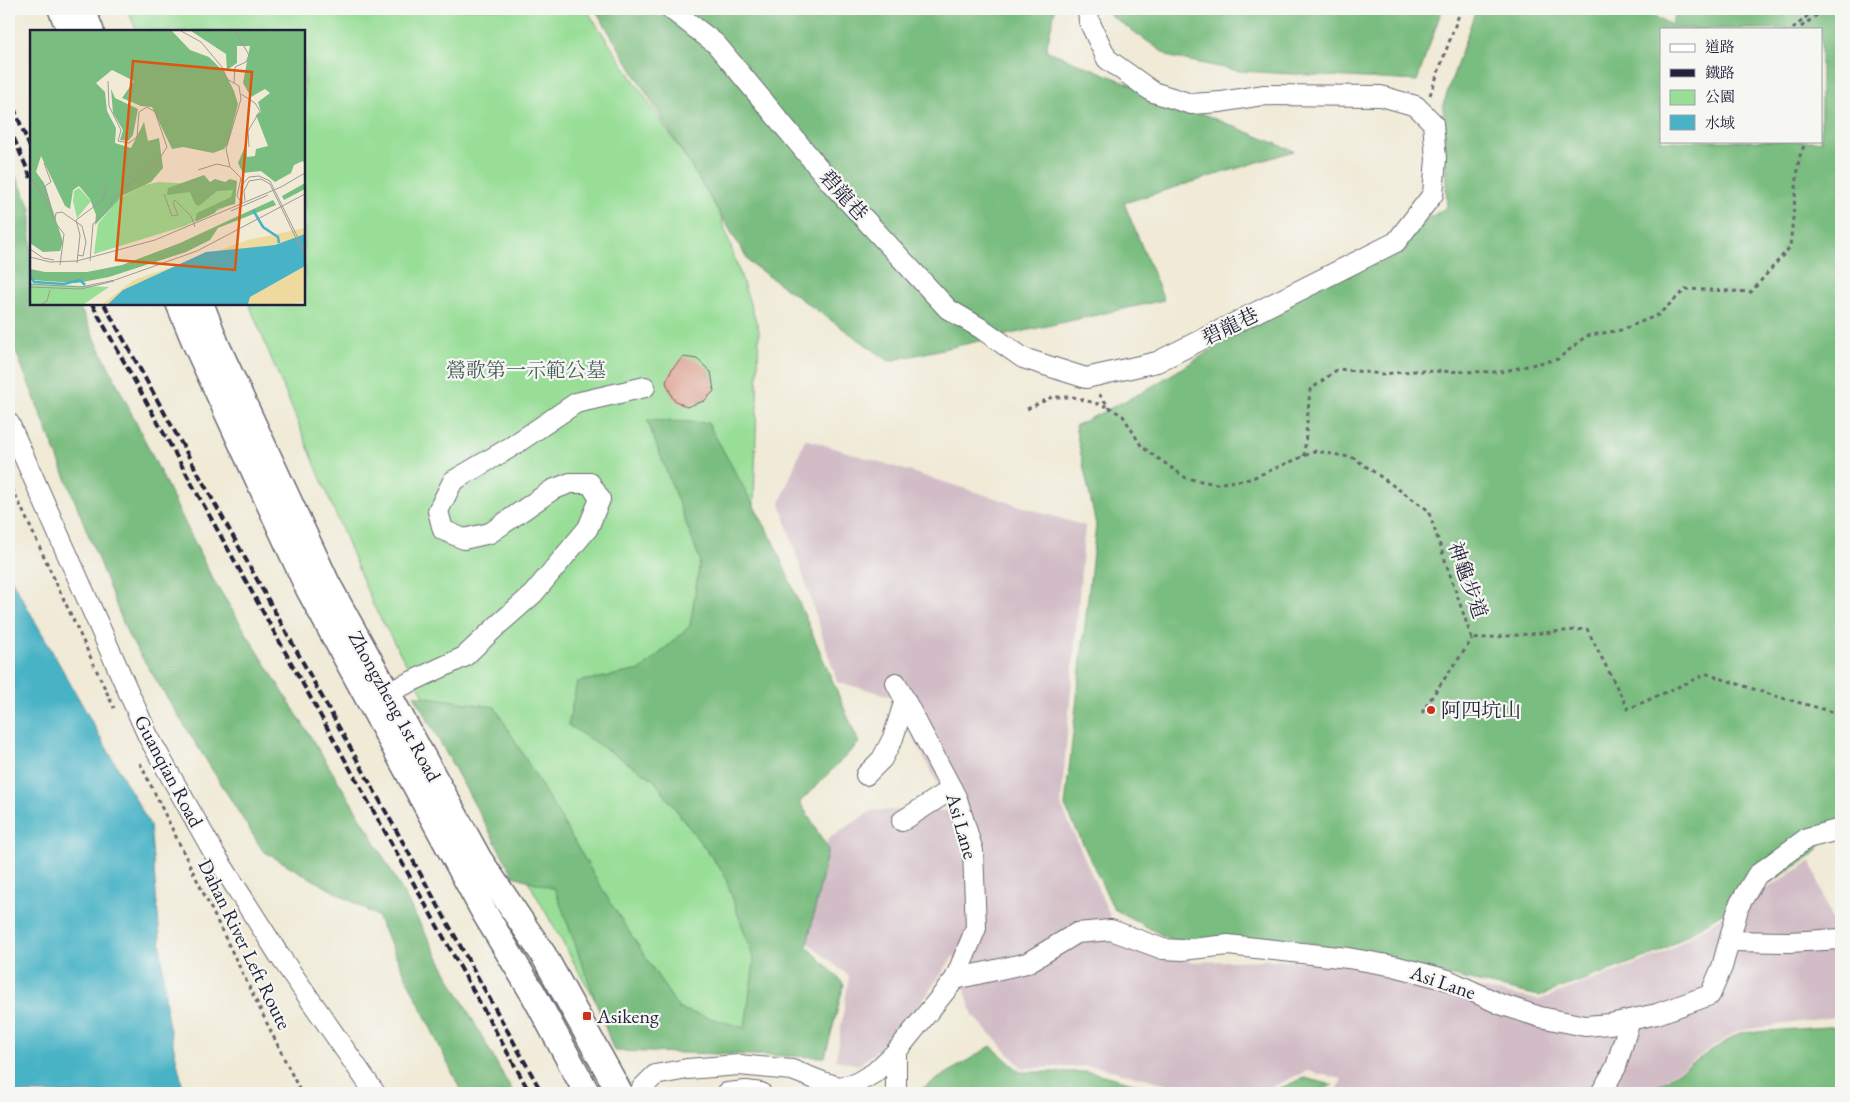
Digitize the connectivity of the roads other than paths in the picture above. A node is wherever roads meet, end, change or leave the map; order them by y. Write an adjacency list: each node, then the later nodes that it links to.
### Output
1 (61, 9): 5 (main road)
2 (82, 9): 6 (main road)
3 (671, 9): 4 (street, 碧龍巷)
4 (1088, 9)
5 (70, 30)
6 (91, 30)
7 (179, 305): 11 (main road, Zhongzheng 1st Road)
8 (200, 305): 11 (main road, Zhongzheng 1st Road)
9 (645, 387): 11 (street)
10 (9, 423): 21 (street, Guanqian Road)
11 (379, 697): 22 (main road, Zhongzheng 1st Road); 23 (main road, Zhongzheng 1st Road)
12 (866, 775): 13 (street, Asi Lane)
13 (952, 789): 14 (street); 18 (street, Asi Lane)
14 (902, 821)
15 (1841, 829): 17 (street, Asi Lane)
16 (1841, 939): 17 (street)
17 (1730, 941): 19 (street, Asi Lane)
18 (955, 979): 19 (street, Asi Lane); 20 (street, Asi Lane)
19 (1630, 1020): 28 (street)
20 (896, 1052): 24 (street, Asi Lane); 27 (street)
21 (375, 1093)
22 (587, 1093)
23 (620, 1093)
24 (640, 1093)
25 (726, 1093): 26 (street)
26 (762, 1093)
27 (896, 1093)
28 (1601, 1093)

